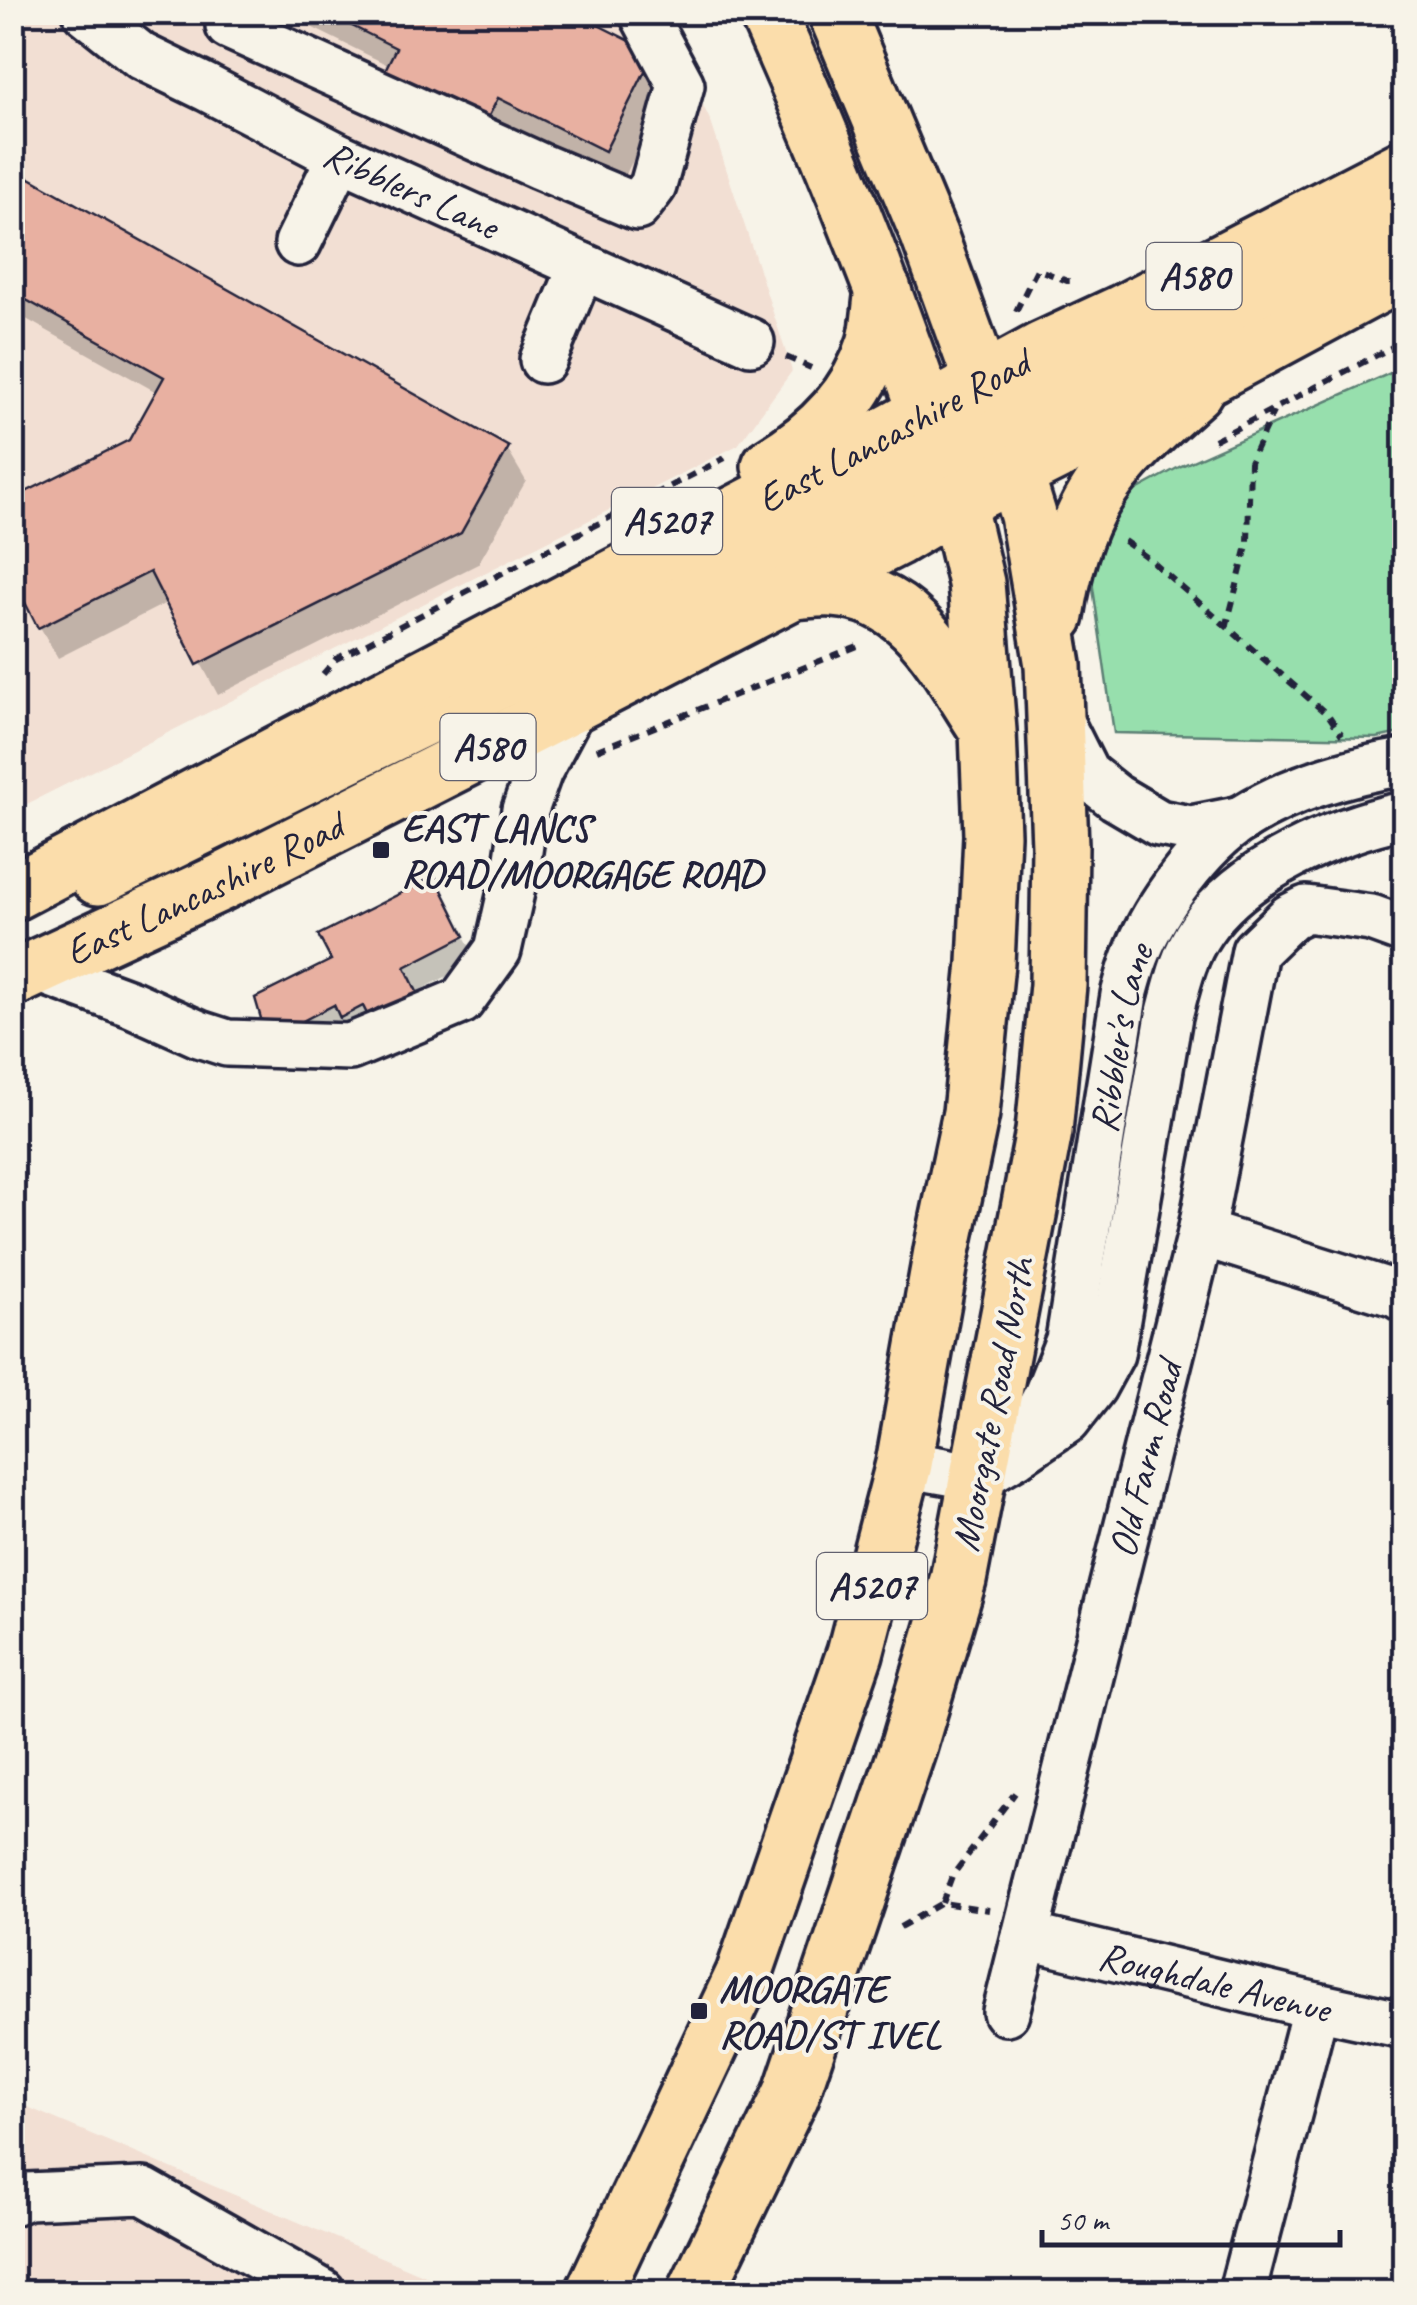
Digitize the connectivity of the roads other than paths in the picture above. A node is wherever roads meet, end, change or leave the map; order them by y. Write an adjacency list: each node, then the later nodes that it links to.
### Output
1 (86, 12): 6 (street, Ribblers Lane)
2 (642, 12): 5 (street)
3 (768, 12): 13 (main road, A5207)
4 (836, 12): 17 (main road, A5207)
5 (231, 20): 6 (street)
6 (208, 88): 7 (street, Ribblers Lane)
7 (340, 157): 10 (street); 11 (street, Ribblers Lane)
8 (1404, 168): 17 (main road, East Lancashire Road / A580)
9 (1404, 223): 17 (main road)
10 (298, 244)
11 (582, 266): 14 (street, Ribblers Lane); 15 (street)
12 (1404, 271): 16 (main road, East Lancashire Road / A580)
13 (883, 290): 18 (main road, A5207); 21 (main road, A5207)
14 (751, 342)
15 (543, 360)
16 (1212, 374): 17 (main road, East Lancashire Road / A580); 20 (main road, A5207)
17 (1000, 428): 18 (main road, East Lancashire Road / A580); 18 (main road, East Lancashire Road / A580); 20 (main road, Moorgate Road North / A5207)
18 (942, 459): 19 (main road, East Lancashire Road / A580); 21 (main road, East Lancashire Road / A580); 23 (main road, Moorgate Road North / A5207); 28 (main road)
19 (794, 590): 22 (main road, East Lancashire Road / A580); 23 (main road)
20 (1054, 690): 26 (street); 34 (main road, Moorgate Road North / A5207)
21 (383, 698): 27 (main road, East Lancashire Road / A580)
22 (581, 728): 30 (main road, East Lancashire Road / A580); 30 (street)
23 (988, 730): 33 (main road, Moorgate Road North / A5207)
24 (1385, 765): 26 (street, Ribbler's Lane)
25 (1404, 815): 34 (street, Ribbler's Lane)
26 (1242, 818): 34 (street, Ribbler's Lane)
27 (12, 893)
28 (12, 906)
29 (1404, 930): 31 (street, Old Farm Road)
30 (24, 974)
31 (1201, 1233): 32 (street); 35 (street, Old Farm Road)
32 (1404, 1300)
33 (904, 1464): 34 (street); 41 (main road, Moorgate Road North / A5207)
34 (998, 1466): 42 (main road, Moorgate Road North / A5207)
35 (1027, 1926): 36 (street, Roughdale Avenue); 37 (street, Old Farm Road)
36 (1316, 2006): 38 (street, Roughdale Avenue); 43 (street)
37 (1006, 2012)
38 (1404, 2024)
39 (17, 2186): 40 (street)
40 (322, 2292)
41 (594, 2292)
42 (696, 2292)
43 (1242, 2292)

